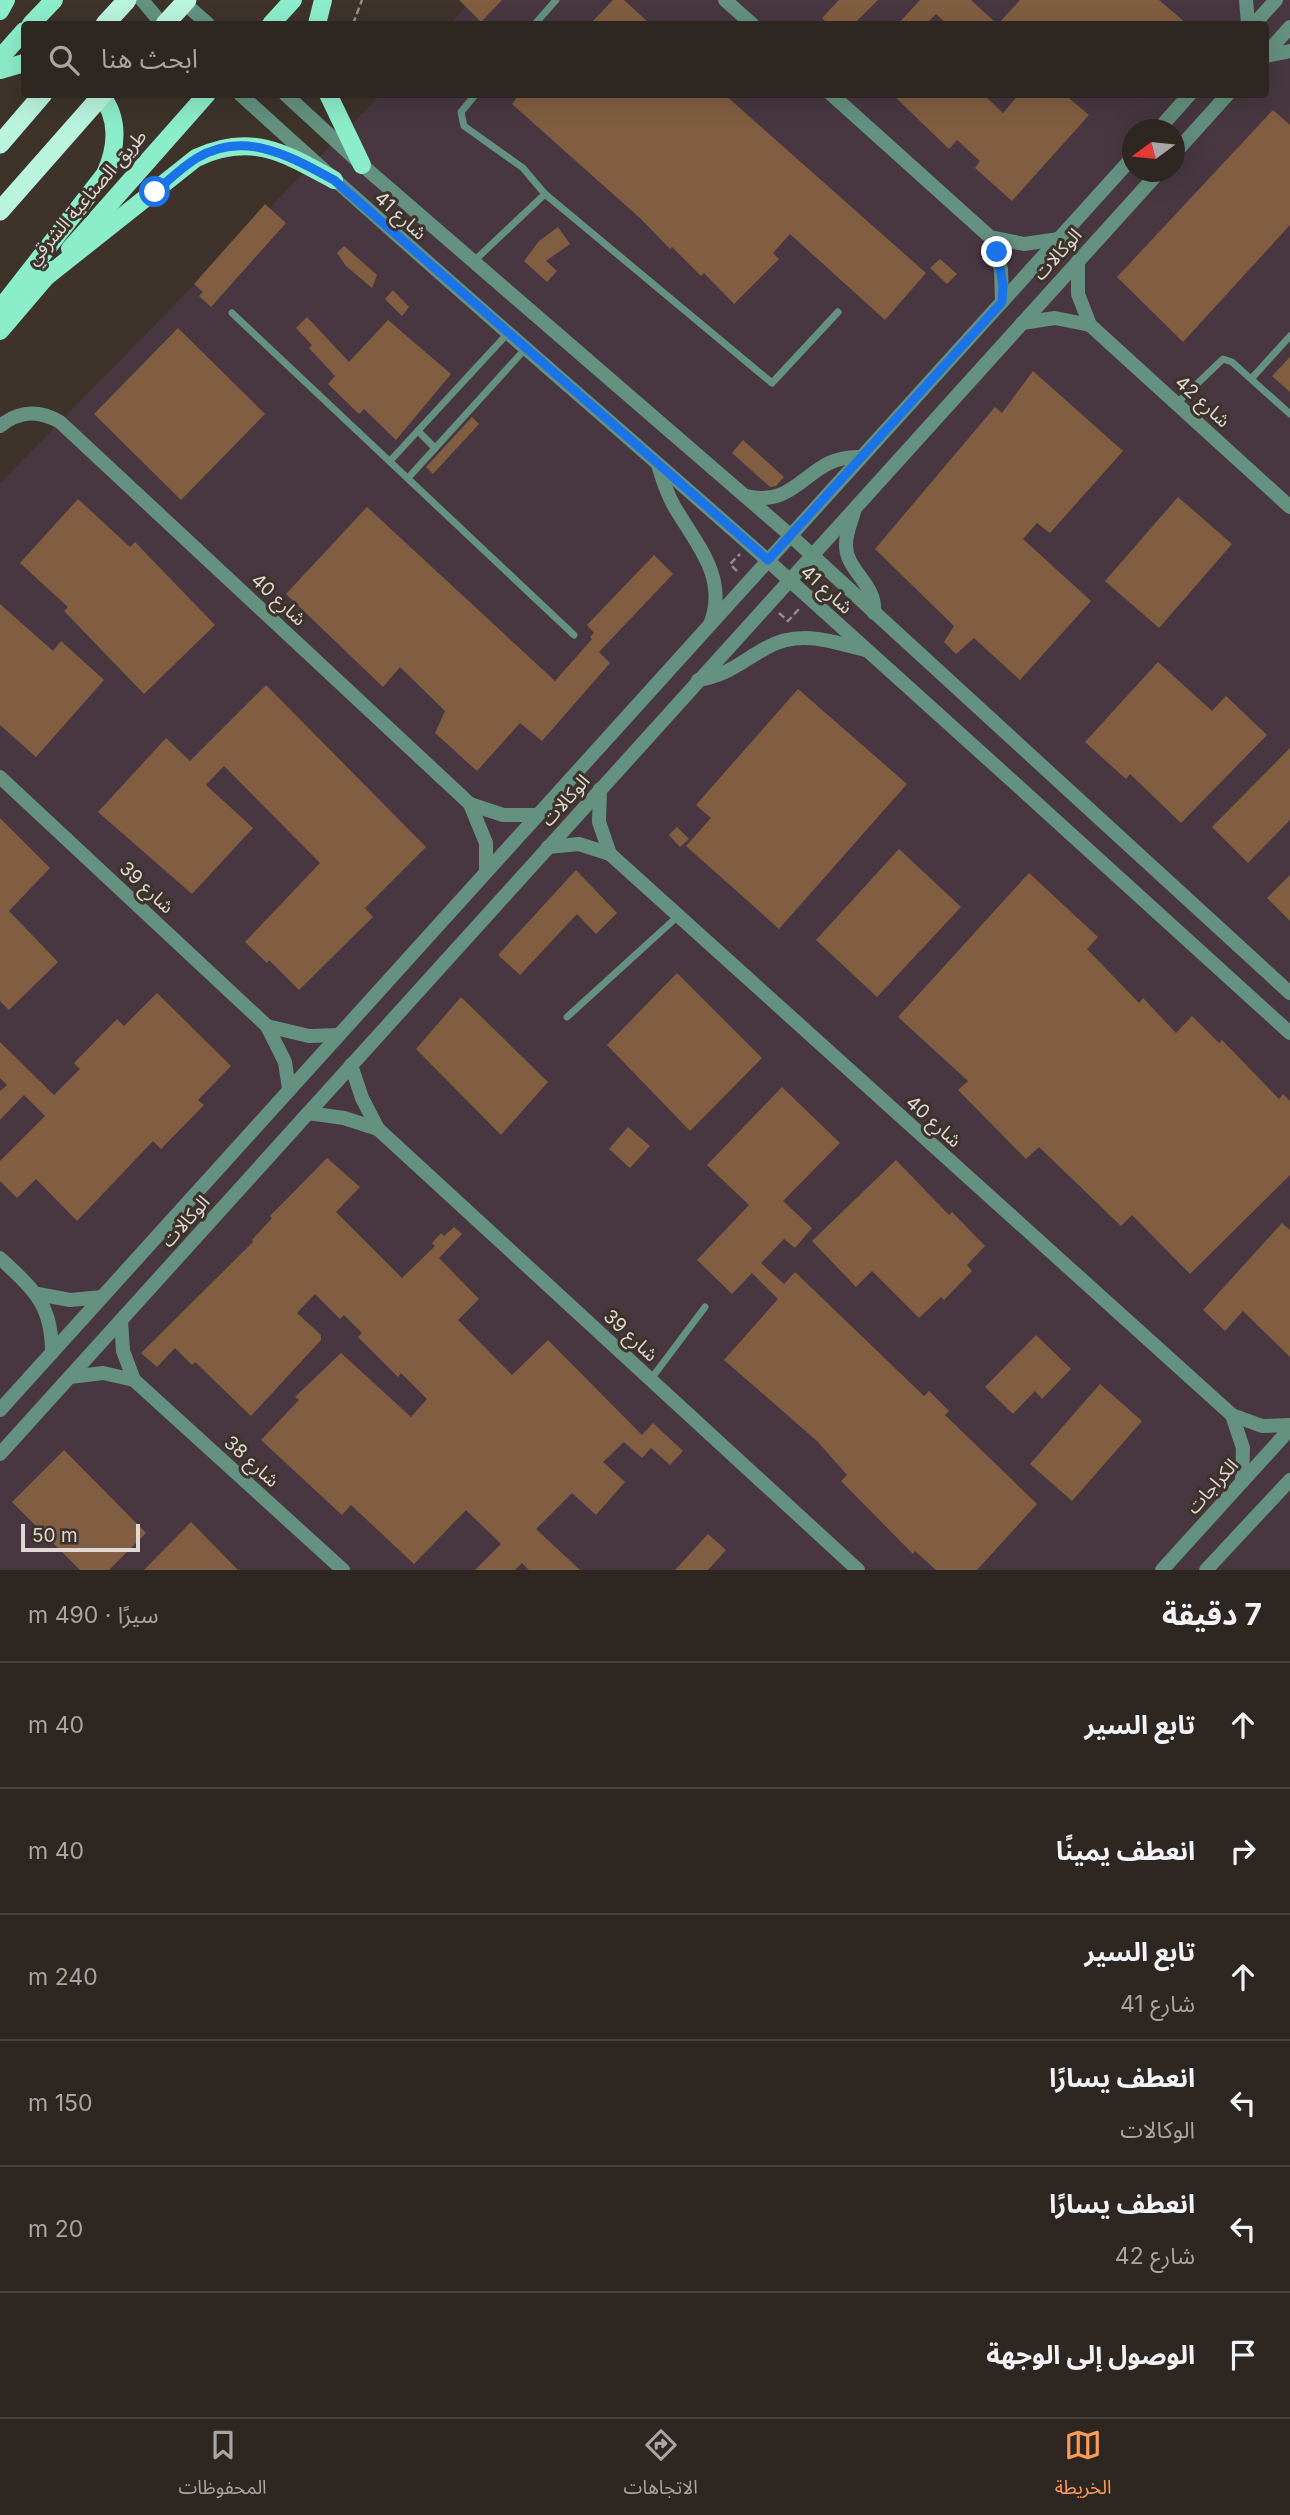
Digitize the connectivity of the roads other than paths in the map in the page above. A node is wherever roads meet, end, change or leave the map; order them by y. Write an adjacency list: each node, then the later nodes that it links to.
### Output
1 (6, 0): 13 (main road)
2 (54, 0): 14 (main road)
3 (127, 0): 15 (highway)
4 (142, 0): 16 (street)
5 (181, 0): 18 (street)
6 (187, 0): 17 (highway, bridge)
7 (293, 0): 19 (main road)
8 (323, 0): 20 (main road)
9 (556, 0): 21 (lane)
10 (725, 0): 22 (street)
11 (1246, 0): 23 (street)
12 (1276, 0): 24 (street)
13 (0, 11)
14 (34, 21)
15 (108, 21)
16 (160, 21)
17 (166, 21)
18 (205, 21)
19 (274, 21)
20 (318, 21)
21 (538, 21)
22 (749, 21)
23 (1248, 21)
24 (1257, 21)
25 (1290, 27): 27 (street)
26 (21, 34): 30 (main road)
27 (1269, 51)
28 (1290, 51): 29 (street)
29 (1269, 54)
30 (0, 58)
31 (21, 63): 32 (main road)
32 (0, 70)
33 (40, 98): 46 (highway)
34 (99, 98): 52 (highway, bridge)
35 (104, 98): 59 (main road)
36 (203, 98): 57 (main road, طريق الصناعية الشرقي)
37 (244, 98): 49 (street, شارع 41)
38 (289, 98): 47 (street, شارع 41)
39 (330, 98): 47 (main road)
40 (473, 98): 51 (lane)
41 (835, 98): 53 (street)
42 (1186, 98): 44 (street)
43 (1224, 98): 45 (street)
44 (1168, 119)
45 (1185, 142)
46 (0, 144)
47 (362, 165): 55 (street, شارع 41)
48 (1122, 169): 54 (street, الوكالات)
49 (334, 180): 57 (main road); 65 (street, شارع 41)
50 (1149, 182): 56 (street, الوكالات)
51 (545, 194): 55 (lane); 60 (lane)
52 (0, 211)
53 (990, 237): 54 (street); 58 (street)
54 (1059, 239): 58 (street, الوكالات)
55 (474, 261): 78 (street, شارع 41)
56 (1078, 261): 62 (street, الوكالات); 63 (street, شارع 42)
57 (46, 277): 64 (main road, طريق الصناعية الشرقي)
58 (1002, 302): 74 (street, الوكالات)
59 (0, 309)
60 (838, 312)
61 (232, 313): 75 (lane)
62 (1021, 323): 63 (street); 79 (street, الوكالات)
63 (1090, 325): 69 (street, شارع 42)
64 (0, 331)
65 (509, 332): 67 (street, شارع 41); 72 (lane)
66 (1290, 336): 68 (lane)
67 (527, 347): 73 (lane); 76 (street, شارع 41)
68 (1252, 379): 69 (lane); 70 (lane)
69 (1177, 404): 80 (street, شارع 42)
70 (1290, 414)
71 (0, 426): 92 (street, شارع 40)
72 (418, 431): 73 (lane); 75 (lane)
73 (435, 448): 77 (lane)
74 (861, 457): 78 (street); 81 (street, الوكالات)
75 (390, 461): 77 (lane)
76 (658, 463): 83 (street, شارع 41); 86 (street)
77 (408, 478): 87 (lane)
78 (744, 496): 81 (street, شارع 41)
79 (855, 506): 82 (street, الوكالات); 85 (street)
80 (1290, 506)
81 (790, 536): 82 (street, شارع 41); 83 (street, الوكالات)
82 (811, 555): 84 (street, الوكالات); 85 (street, شارع 41)
83 (768, 560): 84 (street, شارع 41); 86 (street, الوكالات)
84 (789, 580): 88 (street, شارع 41); 89 (street, الوكالات)
85 (874, 613): 98 (street, شارع 41)
86 (710, 624): 93 (street, الوكالات)
87 (575, 635)
88 (867, 650): 89 (street); 101 (street, شارع 41)
89 (698, 680): 91 (street, الوكالات)
90 (0, 777): 100 (street, شارع 39)
91 (600, 789): 94 (street, الوكالات); 95 (street, شارع 40)
92 (470, 804): 93 (street, شارع 40); 96 (street, شارع 40)
93 (537, 815): 96 (street, الوكالات)
94 (548, 847): 95 (street, شارع 40); 103 (street, الوكالات)
95 (610, 854): 97 (street, شارع 40)
96 (486, 871): 102 (street, الوكالات)
97 (677, 917): 99 (lane); 117 (street, شارع 40)
98 (1290, 993)
99 (567, 1017)
100 (267, 1026): 102 (street, شارع 39); 104 (street, شارع 39)
101 (1290, 1033)
102 (338, 1035): 104 (street, الوكالات)
103 (351, 1065): 105 (street, الوكالات); 106 (street, شارع 39)
104 (289, 1089): 109 (street, الوكالات)
105 (308, 1113): 106 (street, شارع 39); 111 (street, الوكالات)
106 (378, 1129): 114 (street, شارع 39)
107 (0, 1258): 108 (street)
108 (38, 1294): 109 (street); 112 (street)
109 (103, 1297): 112 (street, الوكالات)
110 (705, 1307): 114 (lane)
111 (121, 1320): 113 (street, الوكالات); 115 (street, شارع 38)
112 (52, 1353): 116 (street, الوكالات)
113 (70, 1377): 115 (street); 119 (street, الوكالات)
114 (650, 1379): 124 (street, شارع 39)
115 (134, 1380): 123 (street, شارع 38)
116 (0, 1410)
117 (1232, 1415): 118 (street, شارع 40); 121 (street, شارع 40)
118 (1290, 1427): 121 (street, الكراجات)
119 (0, 1454)
120 (1290, 1480): 122 (street)
121 (1242, 1482): 125 (street, الكراجات)
122 (1284, 1491): 126 (street)
123 (343, 1570)
124 (858, 1570)
125 (1162, 1570)
126 (1206, 1570)

